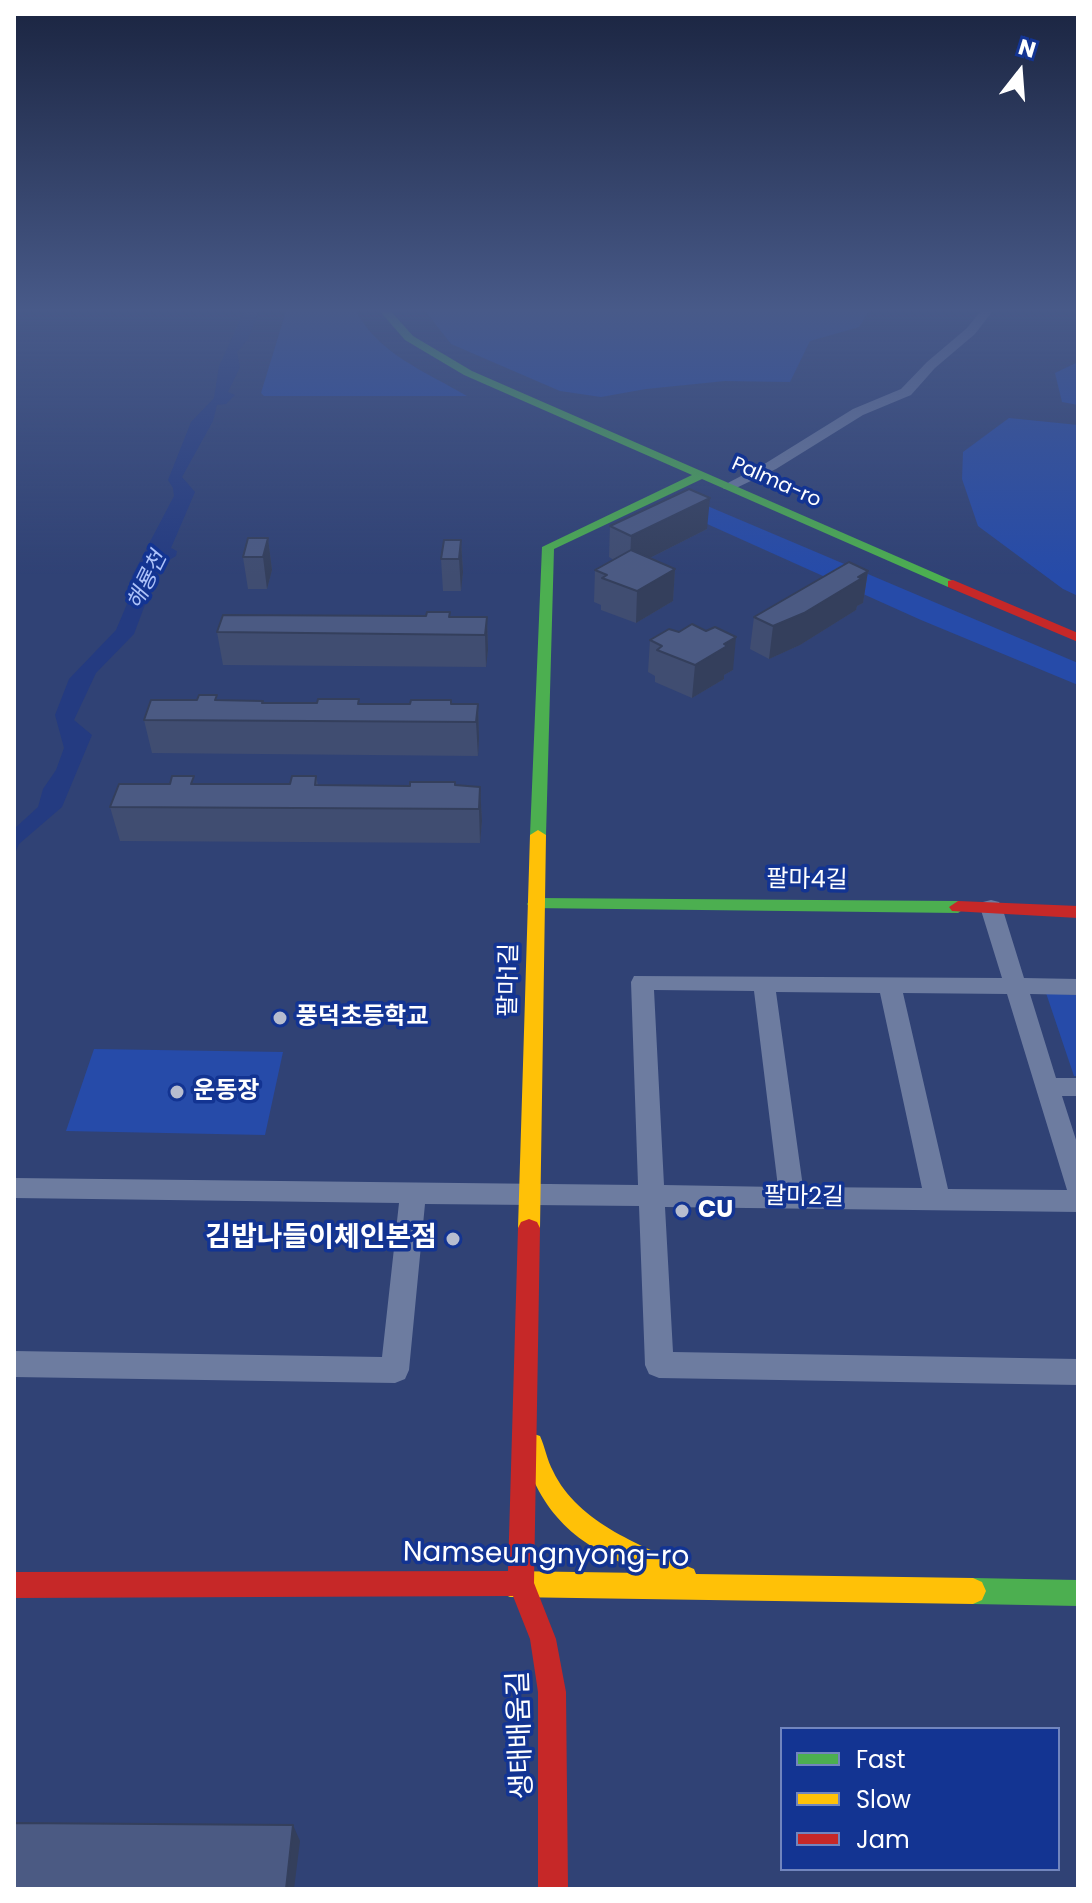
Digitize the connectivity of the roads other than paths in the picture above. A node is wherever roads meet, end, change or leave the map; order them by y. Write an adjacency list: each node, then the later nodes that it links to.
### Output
1 (518, 397): 3 (street, Palma-ro)
2 (894, 397): 4 (street)
3 (702, 475): 4 (street, Palma-ro); 6 (street, 팔마1길)
4 (729, 486): 5 (street, Palma-ro)
5 (1078, 638)
6 (536, 904): 7 (street, 팔마4길); 18 (street, 팔마1길)
7 (991, 907): 8 (street, 팔마4길); 9 (street)
8 (1078, 912)
9 (1014, 984): 11 (street); 12 (street); 13 (street)
10 (764, 985): 11 (street); 19 (street); 20 (street)
11 (890, 985): 21 (street)
12 (1078, 987)
13 (1047, 1087): 14 (street); 15 (street)
14 (1078, 1087)
15 (1078, 1186)
16 (14, 1188): 17 (street, 팔마2길)
17 (413, 1193): 18 (street, 팔마2길); 23 (street)
18 (530, 1195): 19 (street, 팔마2길); 25 (street, 팔마1길)
19 (652, 1196): 20 (street, 팔마2길); 24 (street)
20 (792, 1198): 21 (street, 팔마2길)
21 (937, 1199): 22 (street, 팔마2길)
22 (1078, 1201)
23 (14, 1364)
24 (1078, 1372)
25 (524, 1427): 26 (street, 팔마1길); 28 (street)
26 (521, 1583): 27 (street, Namseungnyong-ro); 28 (street, Namseungnyong-ro); 30 (street, 생태배움길)
27 (14, 1585)
28 (703, 1585): 29 (street, Namseungnyong-ro)
29 (1078, 1593)
30 (553, 1889)

